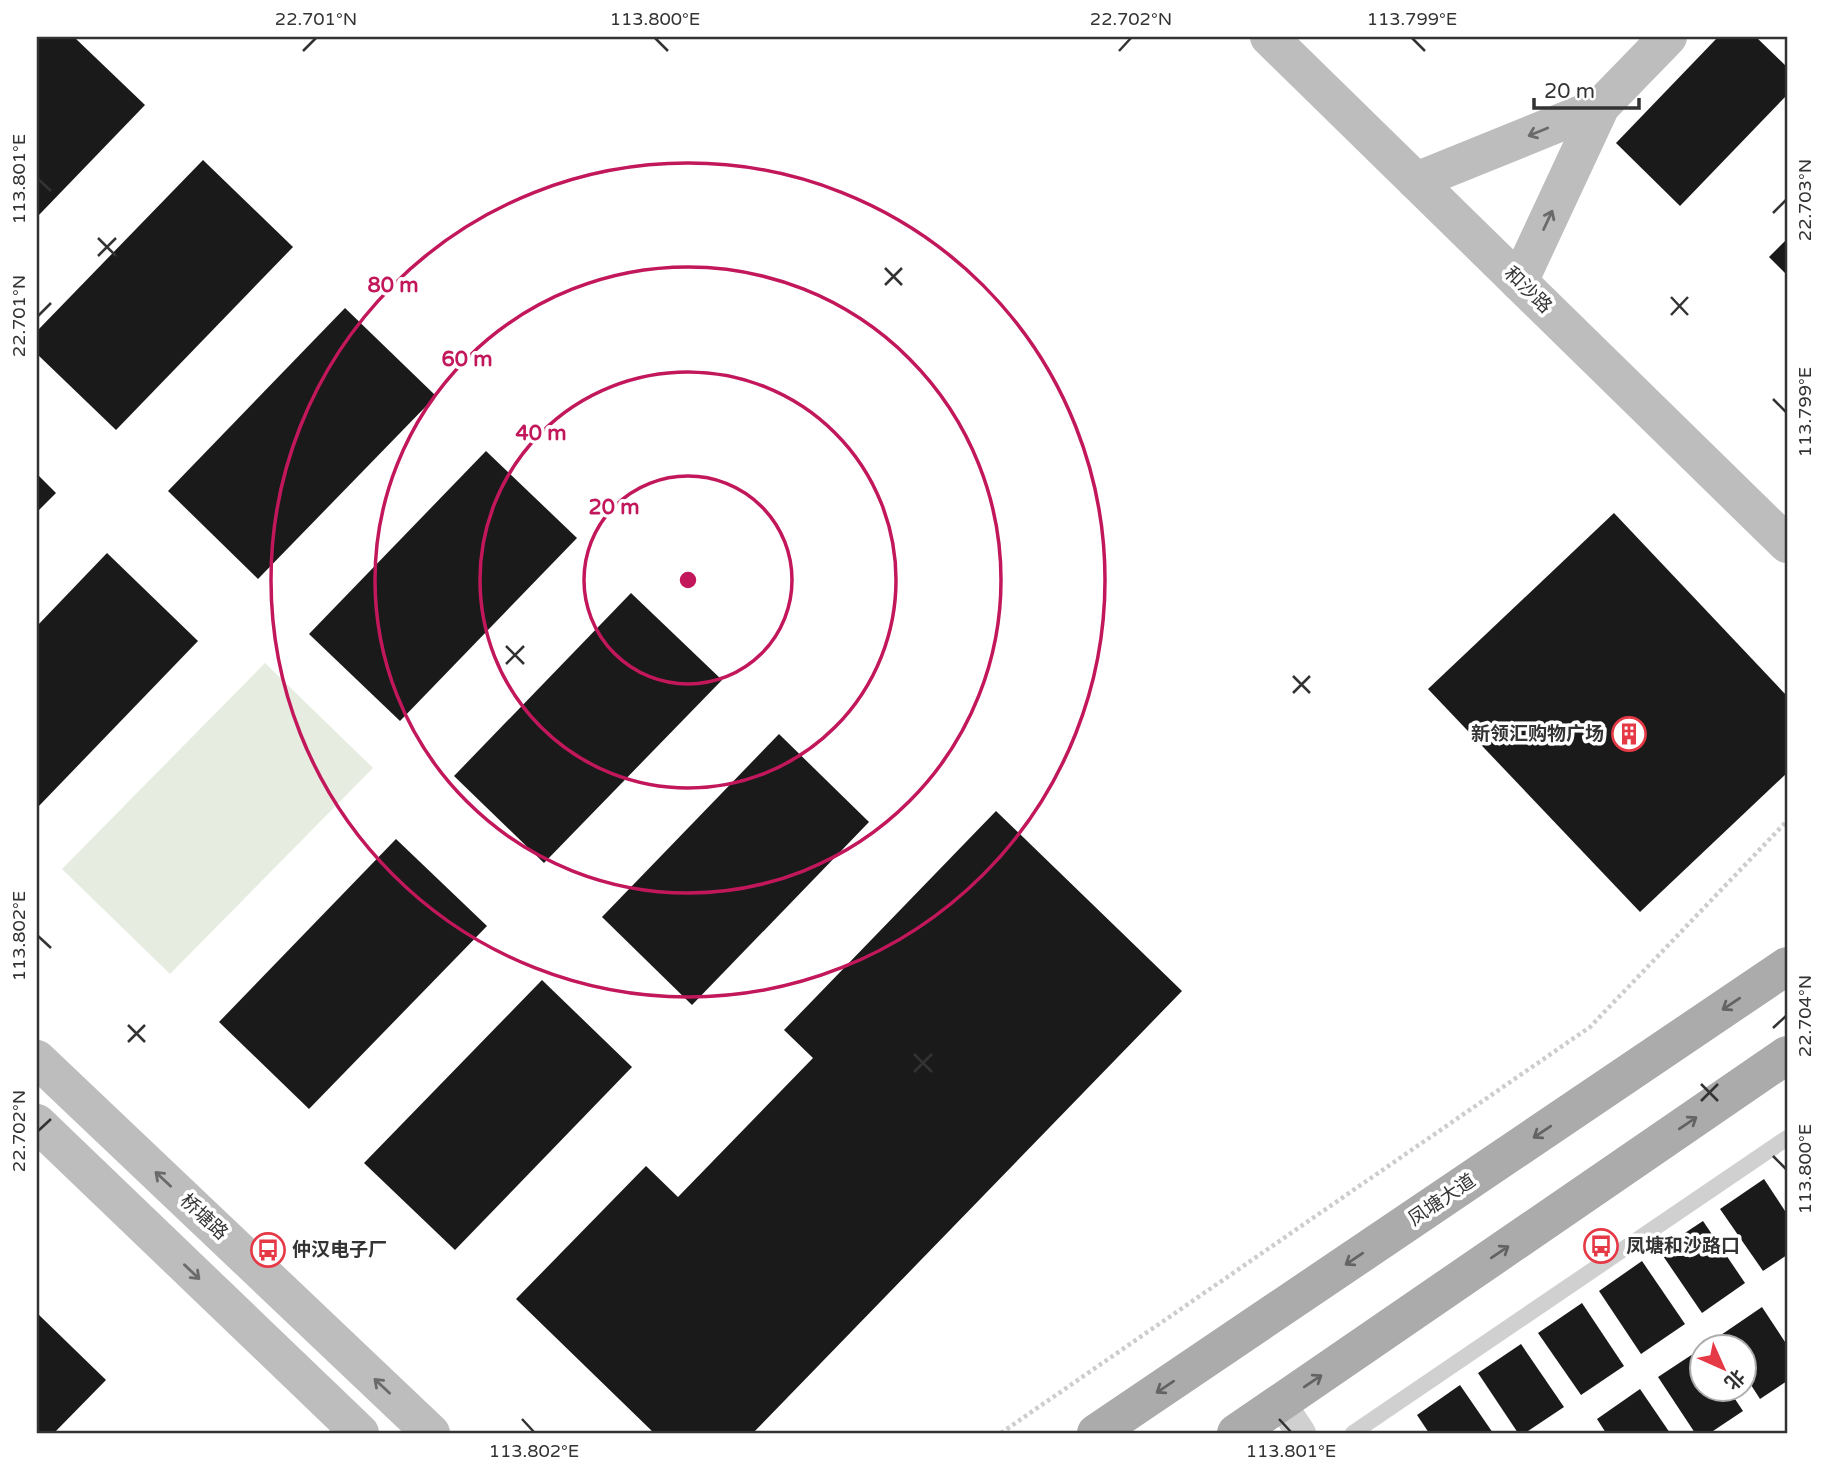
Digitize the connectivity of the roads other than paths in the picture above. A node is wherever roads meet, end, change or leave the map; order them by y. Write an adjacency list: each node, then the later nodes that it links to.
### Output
1 (1269, 37): 4 (street, 和沙路)
2 (1668, 37): 3 (street)
3 (1601, 106): 4 (street, one-way to 4); 5 (street, one-way to 3)
4 (1416, 181): 5 (street, 和沙路)
5 (1520, 282): 6 (street, 和沙路)
6 (1787, 544)
7 (1787, 966): 15 (main road, 凤塘大道, one-way to 15)
8 (1787, 1055): 12 (main road, one-way to 8)
9 (37, 1059): 14 (street, 桥塘路, one-way to 9)
10 (37, 1122): 13 (street, one-way to 13)
11 (1787, 1138): 17 (lane)
12 (1291, 1418): 16 (main road)
13 (360, 1433)
14 (431, 1433)
15 (1096, 1433)
16 (1236, 1433)
17 (1353, 1433)

